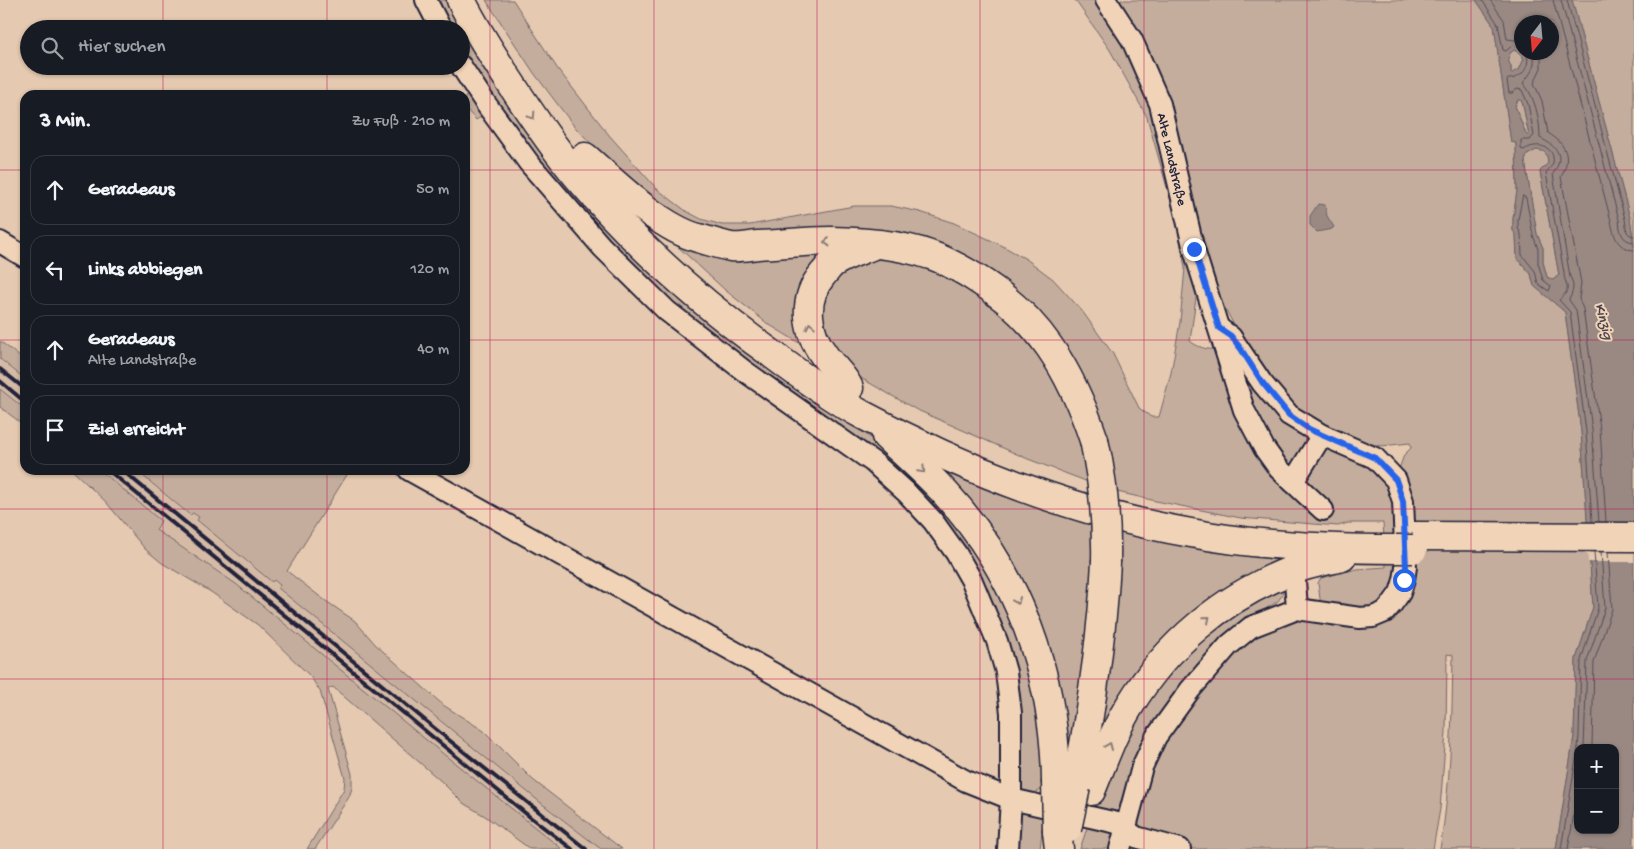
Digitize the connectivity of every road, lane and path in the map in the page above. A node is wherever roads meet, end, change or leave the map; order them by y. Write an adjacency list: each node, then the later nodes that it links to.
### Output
1 (426, 0): 5 (street)
2 (461, 0): 13 (highway, one-way to 13)
3 (479, 0): 7 (highway)
4 (1106, 0): 11 (street, Alte Landstraße)
5 (436, 20)
6 (467, 75): 25 (street)
7 (585, 157): 9 (highway, one-way to 7); 12 (highway)
8 (0, 242): 10 (street)
9 (875, 244): 12 (highway, one-way to 9); 24 (highway, bridge)
10 (20, 253)
11 (1219, 328): 14 (street); 16 (street, Alte Landstraße)
12 (842, 378): 20 (highway)
13 (860, 414): 20 (highway); 24 (highway, one-way to 24)
14 (1322, 435): 16 (street); 23 (street)
15 (418, 475): 25 (street)
16 (1293, 482): 17 (street, Alte Landstraße)
17 (1323, 510)
18 (1634, 537): 19 (highway)
19 (1449, 543): 20 (highway); 21 (highway)
20 (1398, 544): 22 (highway)
21 (1634, 549)
22 (1292, 570): 23 (street); 24 (highway, one-way to 22)
23 (1297, 609): 26 (street)
24 (1074, 786): 27 (highway, bridge); 27 (highway)
25 (1011, 799): 26 (street); 28 (street)
26 (1123, 840): 29 (street)
27 (1064, 841)
28 (1008, 849)
29 (1180, 849)

